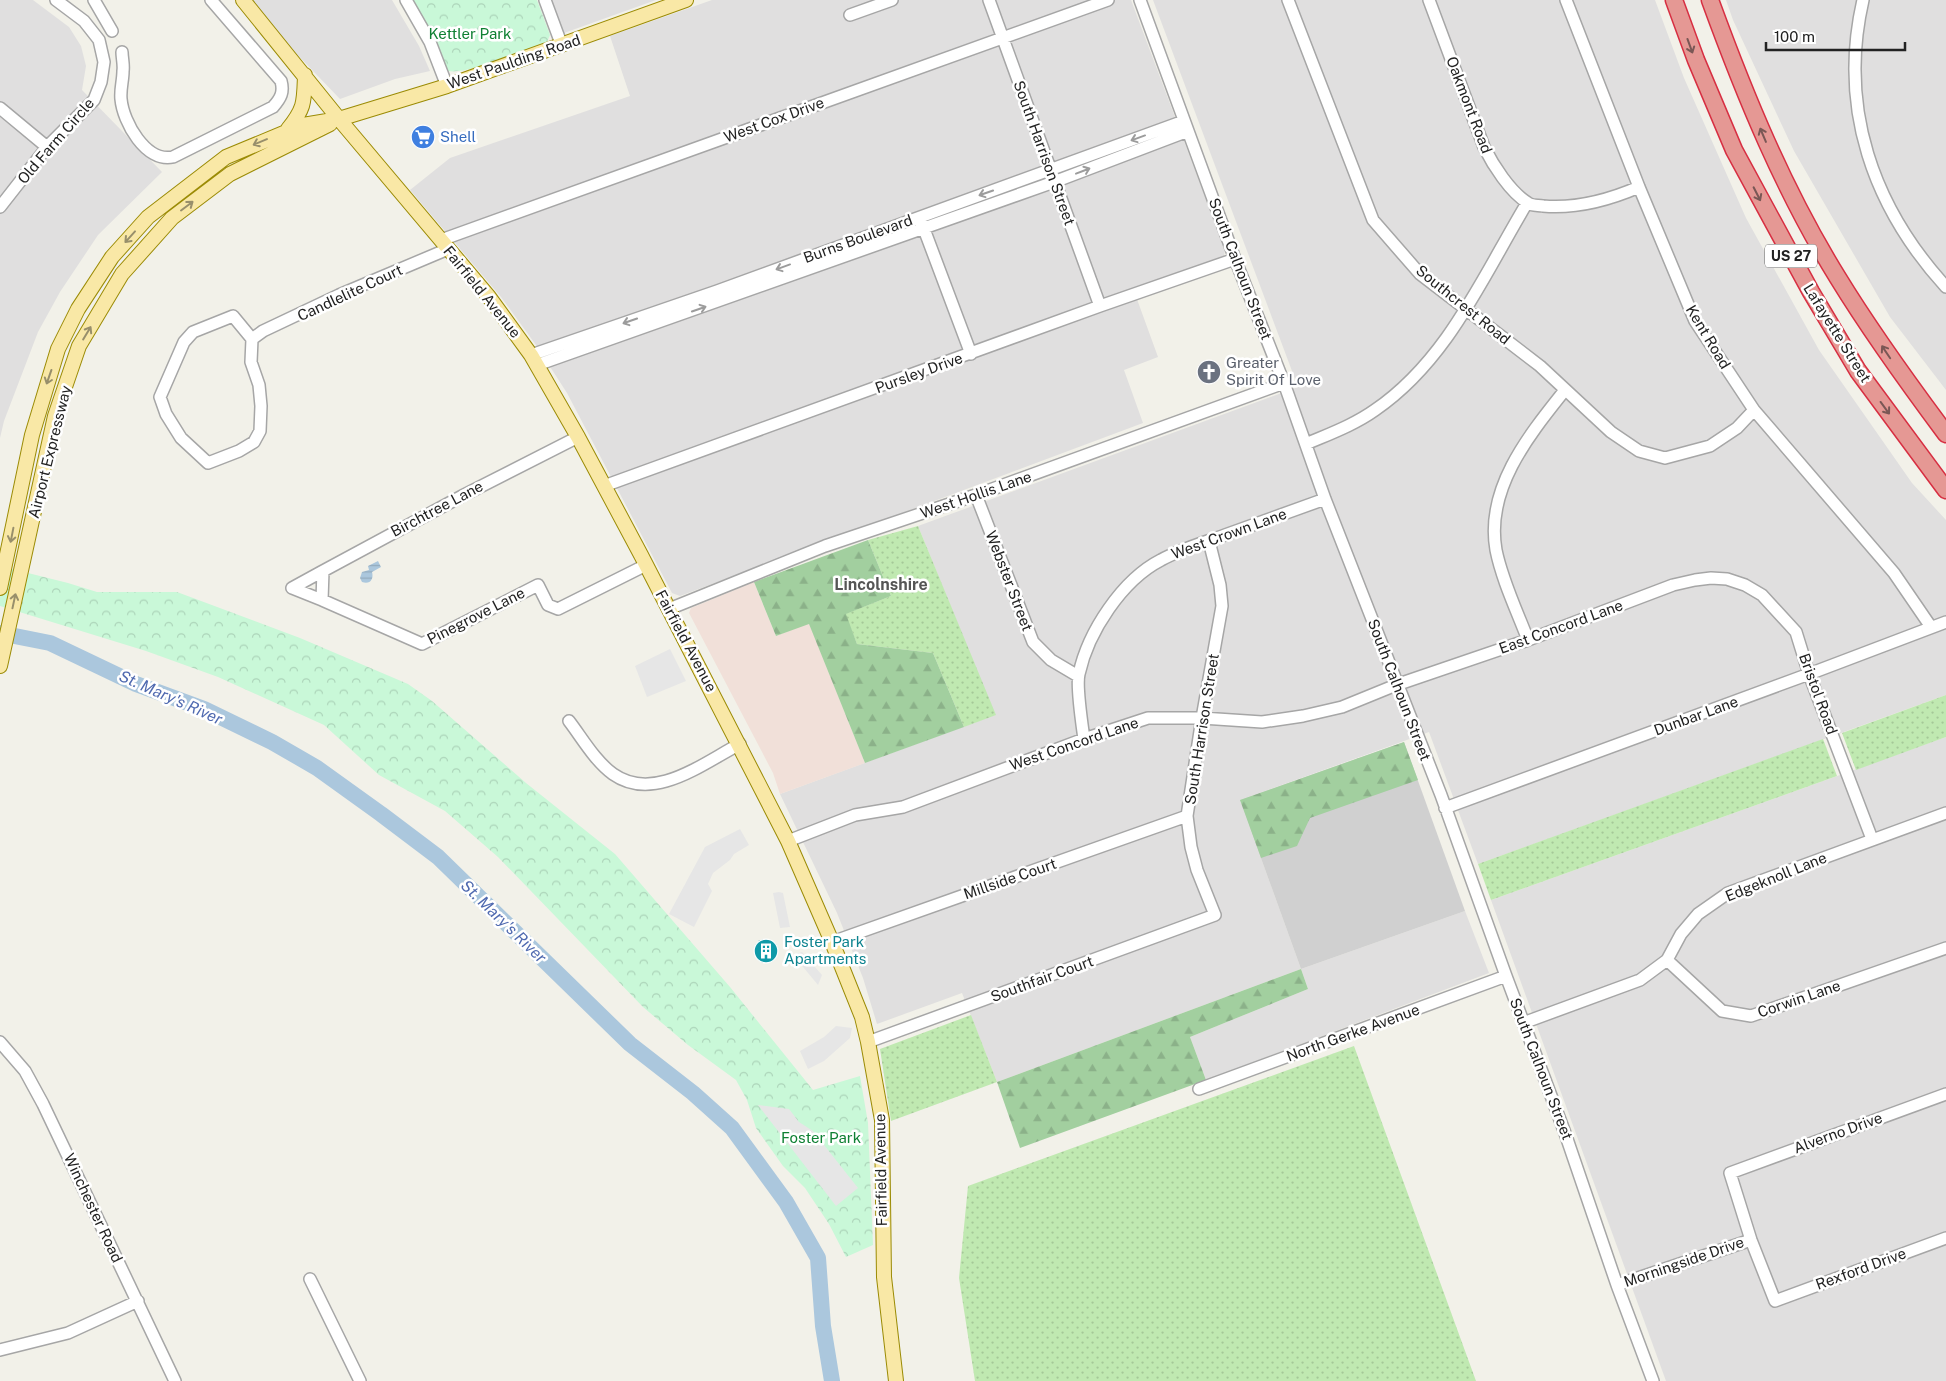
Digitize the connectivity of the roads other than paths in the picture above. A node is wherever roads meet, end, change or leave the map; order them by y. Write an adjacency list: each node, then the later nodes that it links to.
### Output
1 (56, 0): 29 (street, Old Farm Circle)
2 (94, 0): 19 (street)
3 (211, 0): 22 (street)
4 (243, 0): 23 (main road, Fairfield Avenue)
5 (406, 0): 24 (street)
6 (544, 0): 21 (street)
7 (686, 0): 21 (main road, West Paulding Road)
8 (892, 0): 18 (street)
9 (989, 0): 20 (street, South Harrison Street)
10 (1108, 0): 20 (street, West Cox Drive)
11 (1140, 0): 27 (street, South Calhoun Street)
12 (1288, 0): 40 (street, Southcrest Road)
13 (1429, 0): 33 (street, Oakmont Road)
14 (1566, 0): 32 (street, Kent Road)
15 (1674, 0): 51 (highway, Lafayette Street / US 27, one-way to 51)
16 (1710, 0): 47 (highway, Lafayette Street / US 27, one-way to 16)
17 (1863, 0): 38 (street)
18 (850, 15)
19 (112, 31)
20 (1003, 37): 30 (street, South Harrison Street); 36 (street, West Cox Drive)
21 (562, 46): 24 (main road, West Paulding Road)
22 (122, 52)
23 (305, 75): 26 (main road, Fairfield Avenue); 28 (main road)
24 (447, 86): 26 (main road, West Paulding Road)
25 (0, 108): 29 (street)
26 (339, 119): 28 (main road, Airport Expressway); 36 (main road, Fairfield Avenue); 65 (main road, Airport Expressway, one-way to 26)
27 (1186, 126): 30 (street, Burns Boulevard, one-way to 30); 31 (street, Burns Boulevard, one-way to 27); 37 (street, South Calhoun Street)
28 (287, 131): 58 (main road, Airport Expressway, one-way to 58)
29 (48, 147): 34 (street, Old Farm Circle)
30 (1050, 171): 31 (street, South Harrison Street); 35 (street, Burns Boulevard, one-way to 35)
31 (1054, 182): 35 (street, Burns Boulevard); 39 (street, South Harrison Street)
32 (1639, 187): 33 (street); 46 (street, Kent Road)
33 (1527, 203): 40 (street)
34 (0, 207)
35 (921, 222): 42 (street); 43 (street, Burns Boulevard)
36 (444, 244): 41 (street, Candlelite Court); 43 (main road, Fairfield Avenue)
37 (1235, 259): 39 (street, Pursley Drive); 44 (street, South Calhoun Street)
38 (1946, 287)
39 (1100, 306): 42 (street, Pursley Drive)
40 (1466, 309): 45 (street, Southcrest Road); 49 (street)
41 (252, 338): 41 (street)
42 (971, 354): 50 (street, Pursley Drive)
43 (534, 360): 48 (main road, Fairfield Avenue)
44 (1284, 383): 49 (street, South Calhoun Street); 52 (street, West Hollis Lane)
45 (1565, 390): 46 (street, Southcrest Road); 64 (street)
46 (1754, 410): 63 (street, Kent Road)
47 (1946, 434)
48 (578, 437): 50 (main road, Fairfield Avenue); 56 (street, Birchtree Lane)
49 (1306, 444): 53 (street, South Calhoun Street)
50 (604, 486): 55 (main road, Fairfield Avenue)
51 (1946, 490)
52 (976, 496): 61 (street, West Hollis Lane); 67 (street, Webster Street)
53 (1325, 499): 54 (street, West Crown Lane); 68 (street, South Calhoun Street)
54 (1209, 541): 67 (street, West Crown Lane); 69 (street, South Harrison Street)
55 (646, 565): 60 (street, Pinegrove Lane); 61 (main road, Fairfield Avenue)
56 (323, 571): 59 (street, Birchtree Lane); 60 (street)
57 (1727, 579): 64 (street, East Concord Lane); 66 (street, Bristol Road)
58 (0, 588)
59 (292, 588): 60 (street, Pinegrove Lane)
60 (322, 600)
61 (669, 609): 72 (main road, Fairfield Avenue)
62 (1946, 622): 63 (street, Dunbar Lane)
63 (1930, 627): 66 (street, Dunbar Lane)
64 (1528, 640): 68 (street, East Concord Lane)
65 (0, 666)
66 (1809, 674): 73 (street, Dunbar Lane); 76 (street, Bristol Road)
67 (1078, 676): 71 (street, West Crown Lane)
68 (1396, 685): 69 (street, West Concord Lane); 73 (street, South Calhoun Street)
69 (1202, 718): 71 (street, West Concord Lane); 75 (street, South Harrison Street)
70 (569, 721): 72 (street)
71 (1084, 738): 77 (street, West Concord Lane)
72 (740, 744): 77 (main road, Fairfield Avenue)
73 (1446, 808): 82 (street, South Calhoun Street)
74 (1946, 813): 76 (street, Edgeknoll Lane)
75 (1188, 816): 78 (street, South Harrison Street); 79 (street, Millside Court)
76 (1872, 839): 81 (street, Edgeknoll Lane)
77 (788, 841): 79 (main road, Fairfield Avenue)
78 (1215, 915): 85 (street, Southfair Court)
79 (832, 942): 85 (main road, Fairfield Avenue)
80 (1946, 948): 81 (street, Corwin Lane)
81 (1667, 960): 83 (street, Edgeknoll Lane)
82 (1506, 976): 83 (street, South Calhoun Street); 86 (street, North Gerke Avenue)
83 (1523, 1023): 91 (street, South Calhoun Street)
84 (0, 1042): 92 (street, Winchester Road)
85 (868, 1042): 96 (main road, Fairfield Avenue)
86 (1200, 1089)
87 (1946, 1094): 89 (street, Alverno Drive)
88 (1946, 1238): 89 (street, Rexford Drive)
89 (1751, 1240): 91 (street, Morningside Drive)
90 (310, 1279): 95 (street)
91 (1617, 1285): 97 (street, South Calhoun Street)
92 (138, 1301): 93 (street); 94 (street, Winchester Road)
93 (0, 1350)
94 (175, 1381)
95 (360, 1381)
96 (896, 1381)
97 (1653, 1381)

